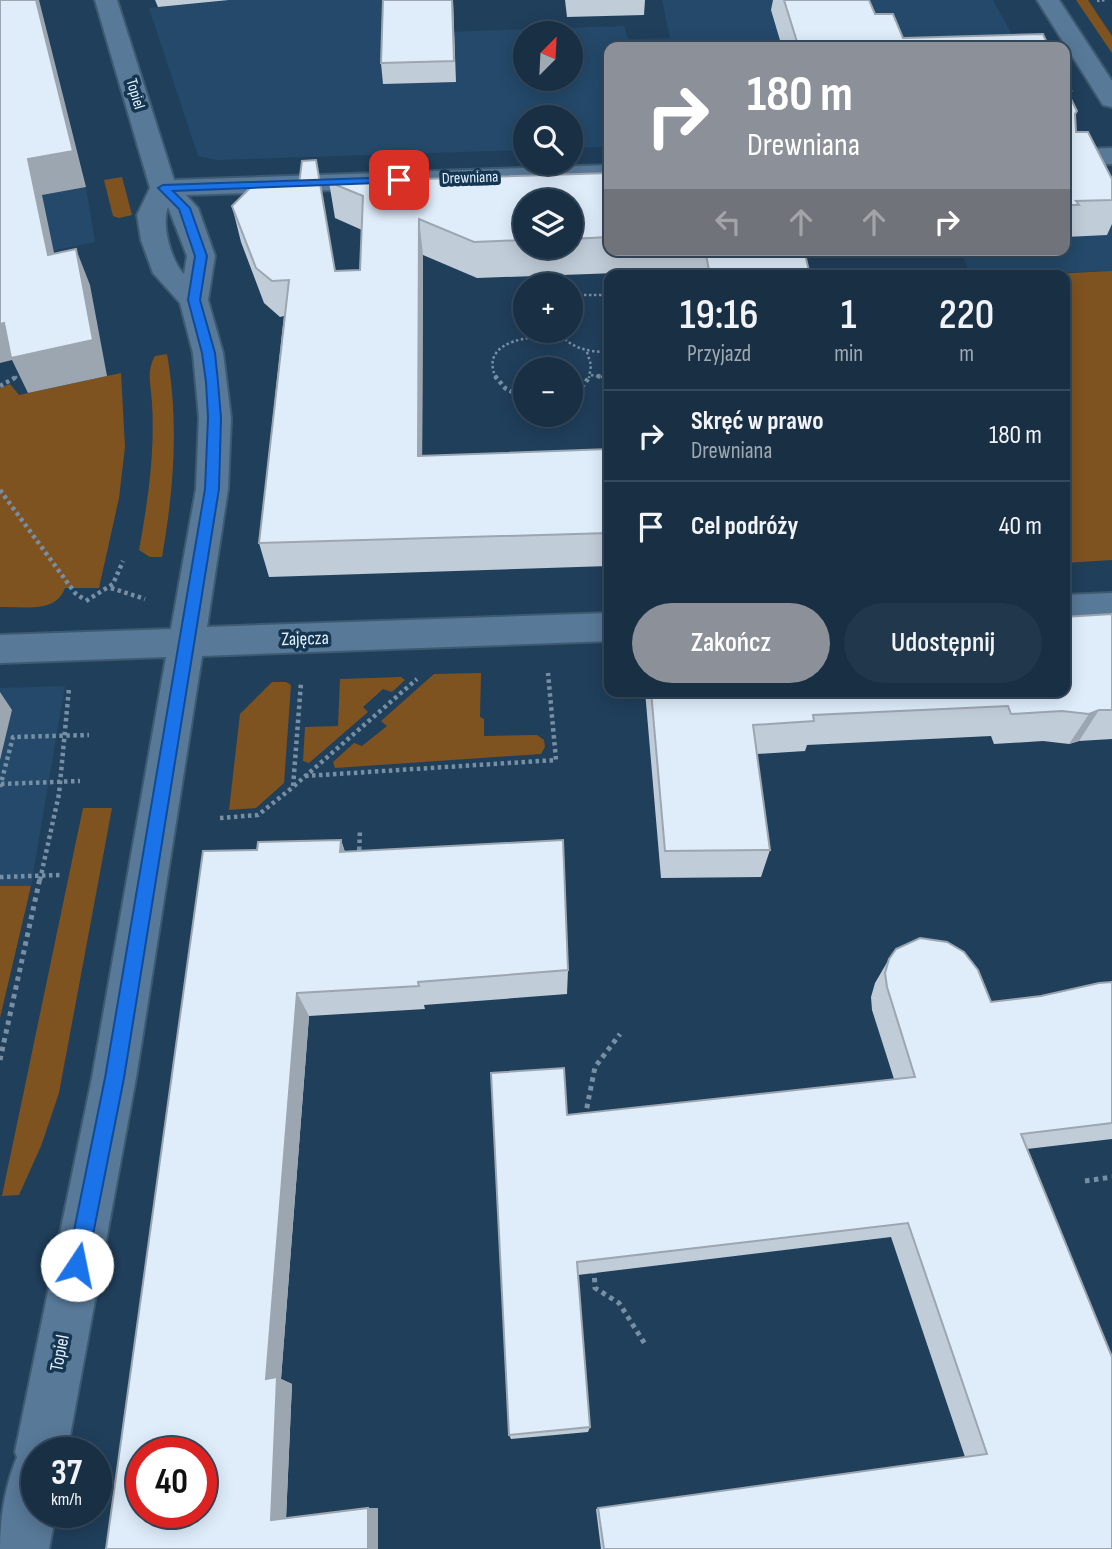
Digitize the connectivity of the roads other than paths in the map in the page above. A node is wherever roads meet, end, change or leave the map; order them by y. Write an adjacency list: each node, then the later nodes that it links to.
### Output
1 (106, 0): 7 (street, Topiel)
2 (1048, 0): 3 (street)
3 (1112, 100)
4 (1112, 156): 5 (street)
5 (1070, 158)
6 (604, 173): 7 (street, Drewniana)
7 (163, 188): 8 (street, Topiel); 8 (street)
8 (194, 300): 12 (street, Topiel)
9 (1112, 607): 10 (street)
10 (1070, 609)
11 (604, 626): 12 (street, Zajęcza)
12 (188, 642): 13 (street, Zajęcza); 14 (street, Topiel)
13 (0, 649)
14 (44, 1437)
15 (26, 1528): 16 (street)
16 (22, 1549)

